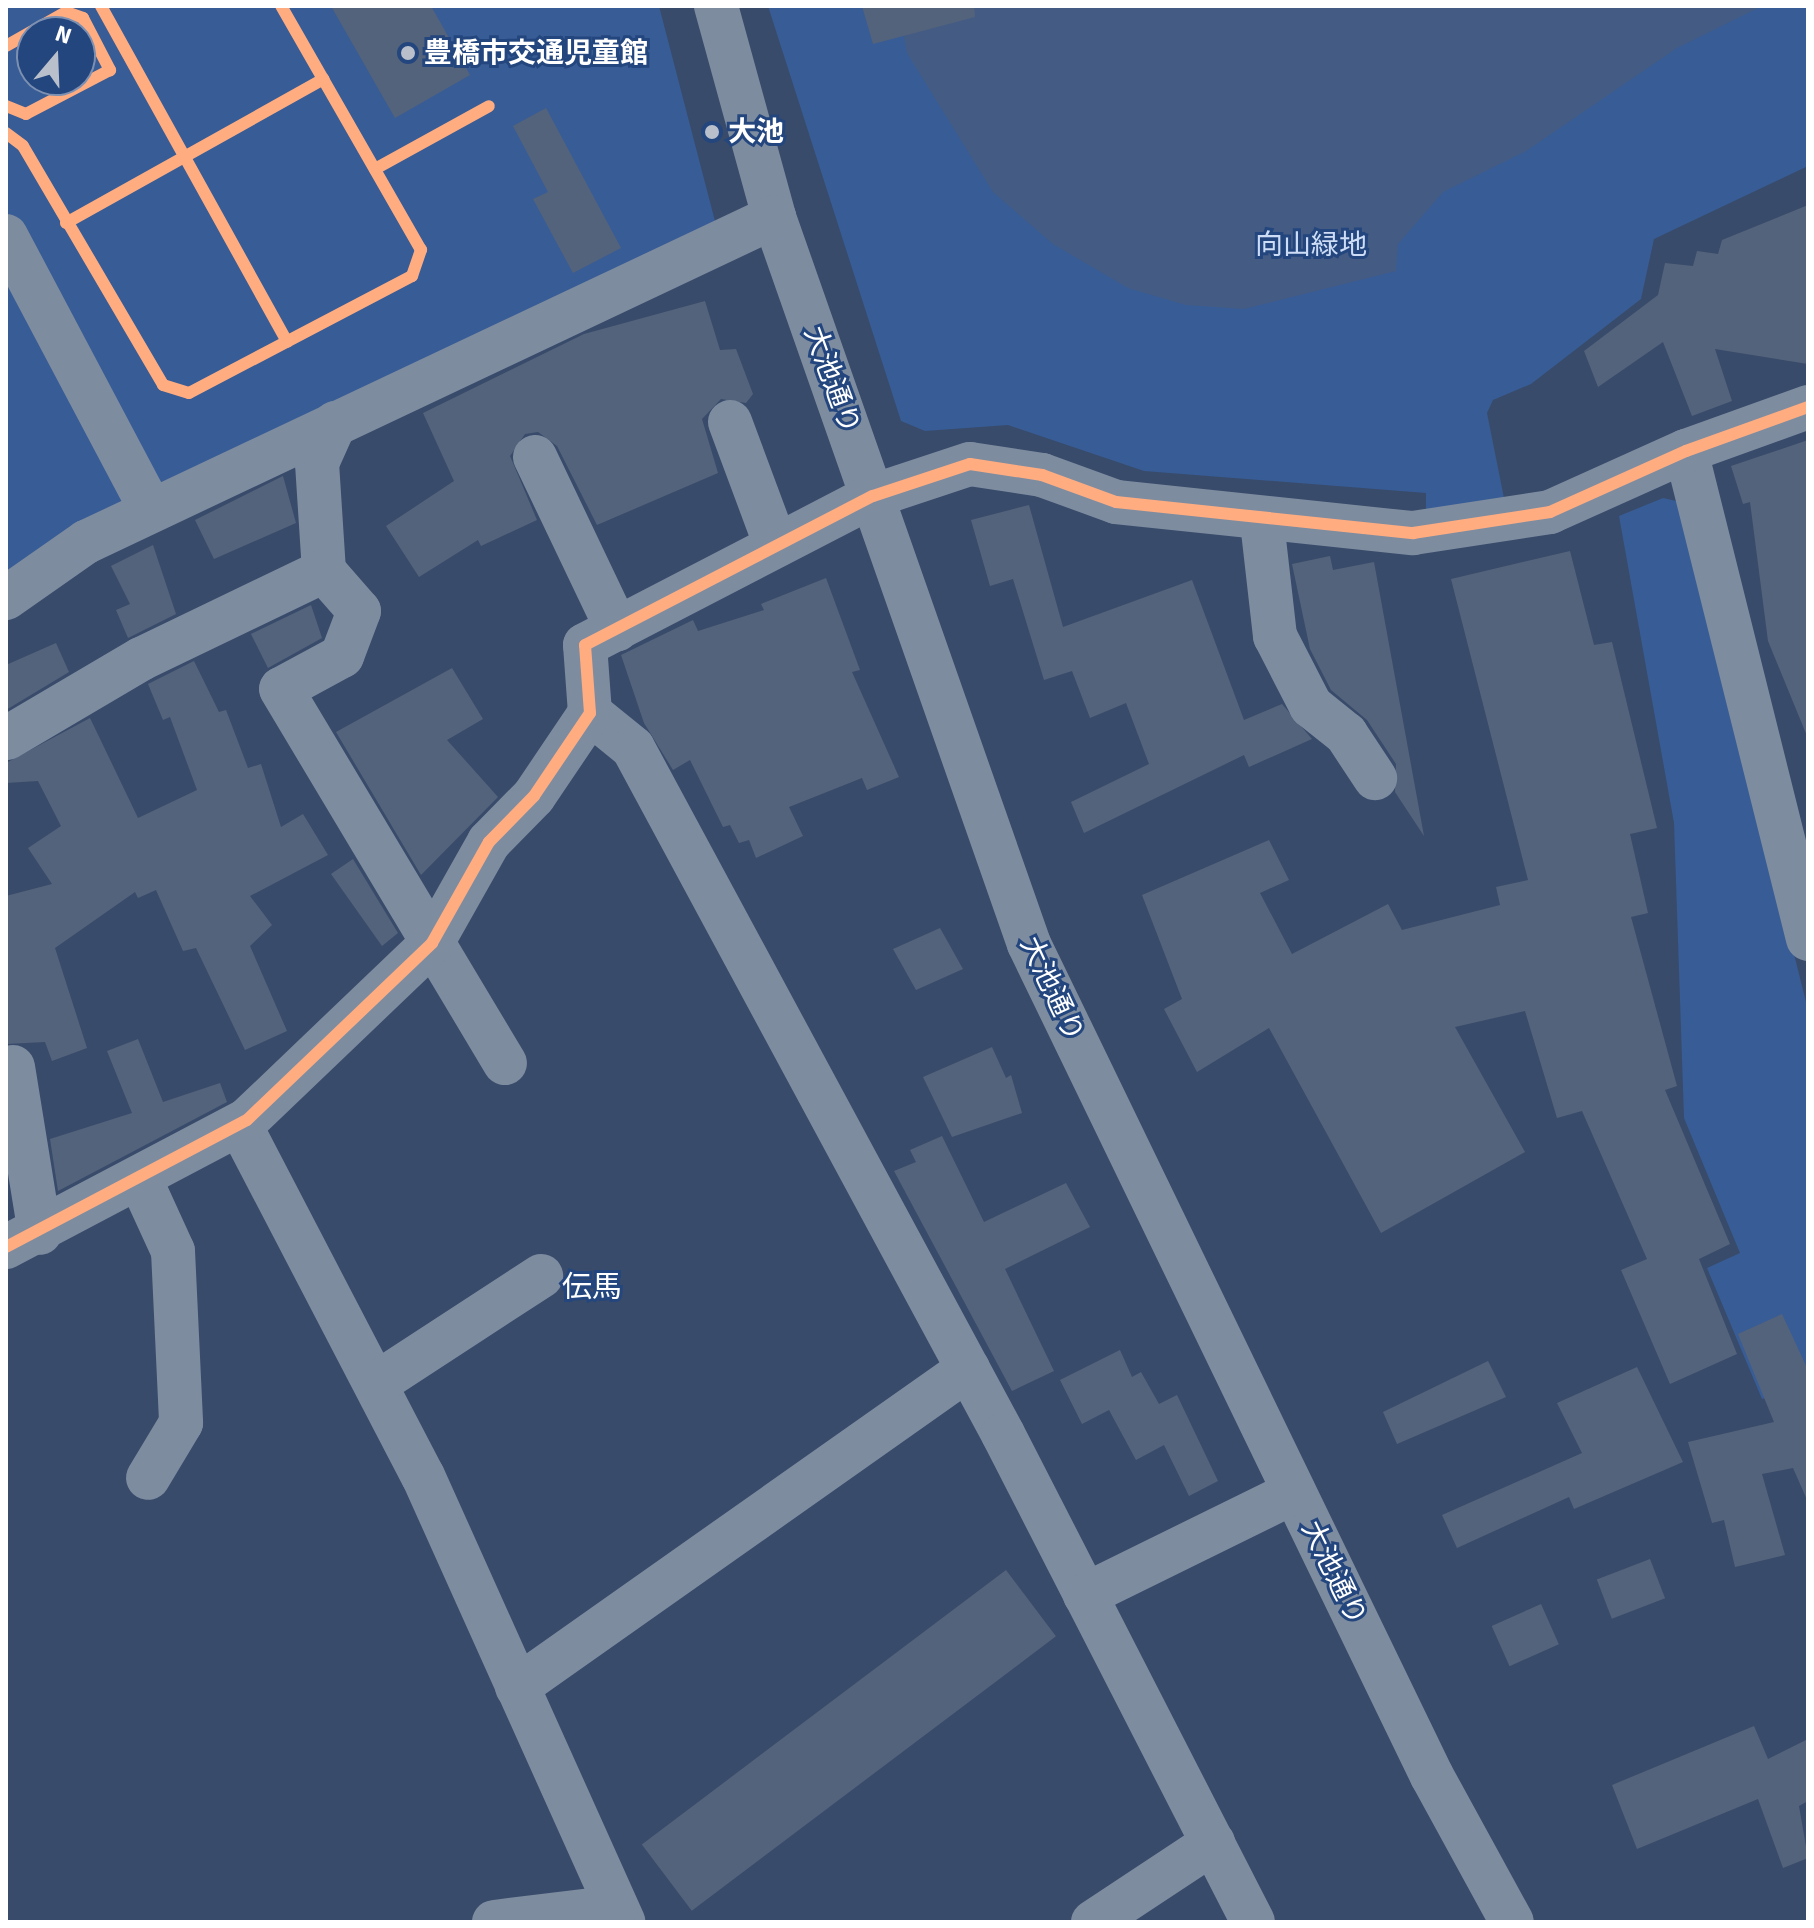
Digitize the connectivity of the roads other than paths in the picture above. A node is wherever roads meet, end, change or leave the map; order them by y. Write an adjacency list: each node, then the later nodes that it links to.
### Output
1 (716, 6): 2 (street, 大池通り)
2 (774, 217): 6 (street); 9 (street, 大池通り)
3 (6, 236): 10 (street)
4 (1808, 407): 7 (street)
5 (730, 422): 12 (street)
6 (335, 423): 10 (street); 13 (street)
7 (1686, 451): 11 (street); 19 (street)
8 (535, 457): 15 (street)
9 (873, 496): 11 (street); 12 (street); 31 (street, 大池通り)
10 (151, 510): 14 (street)
11 (1262, 522): 18 (street)
12 (776, 546): 15 (street)
13 (324, 571): 17 (street); 21 (street)
14 (6, 598)
15 (617, 629): 16 (street)
16 (590, 713): 21 (street); 28 (street)
17 (7, 738)
18 (1375, 778)
19 (1794, 816): 20 (street)
20 (1808, 939)
21 (432, 943): 22 (street); 24 (street)
22 (505, 1063)
23 (13, 1067): 26 (street)
24 (240, 1125): 25 (street); 29 (street)
25 (140, 1179): 26 (street); 30 (street)
26 (23, 1240)
27 (541, 1276): 29 (street)
28 (968, 1369): 32 (street); 33 (street)
29 (377, 1383): 33 (street)
30 (148, 1478)
31 (1294, 1492): 32 (street); 39 (street, 大池通り)
32 (1085, 1595): 34 (street)
33 (517, 1687): 35 (street)
34 (1213, 1843): 37 (street); 38 (street)
35 (619, 1915): 36 (street)
36 (494, 1922)
37 (1093, 1922)
38 (1253, 1922)
39 (1512, 1922)

